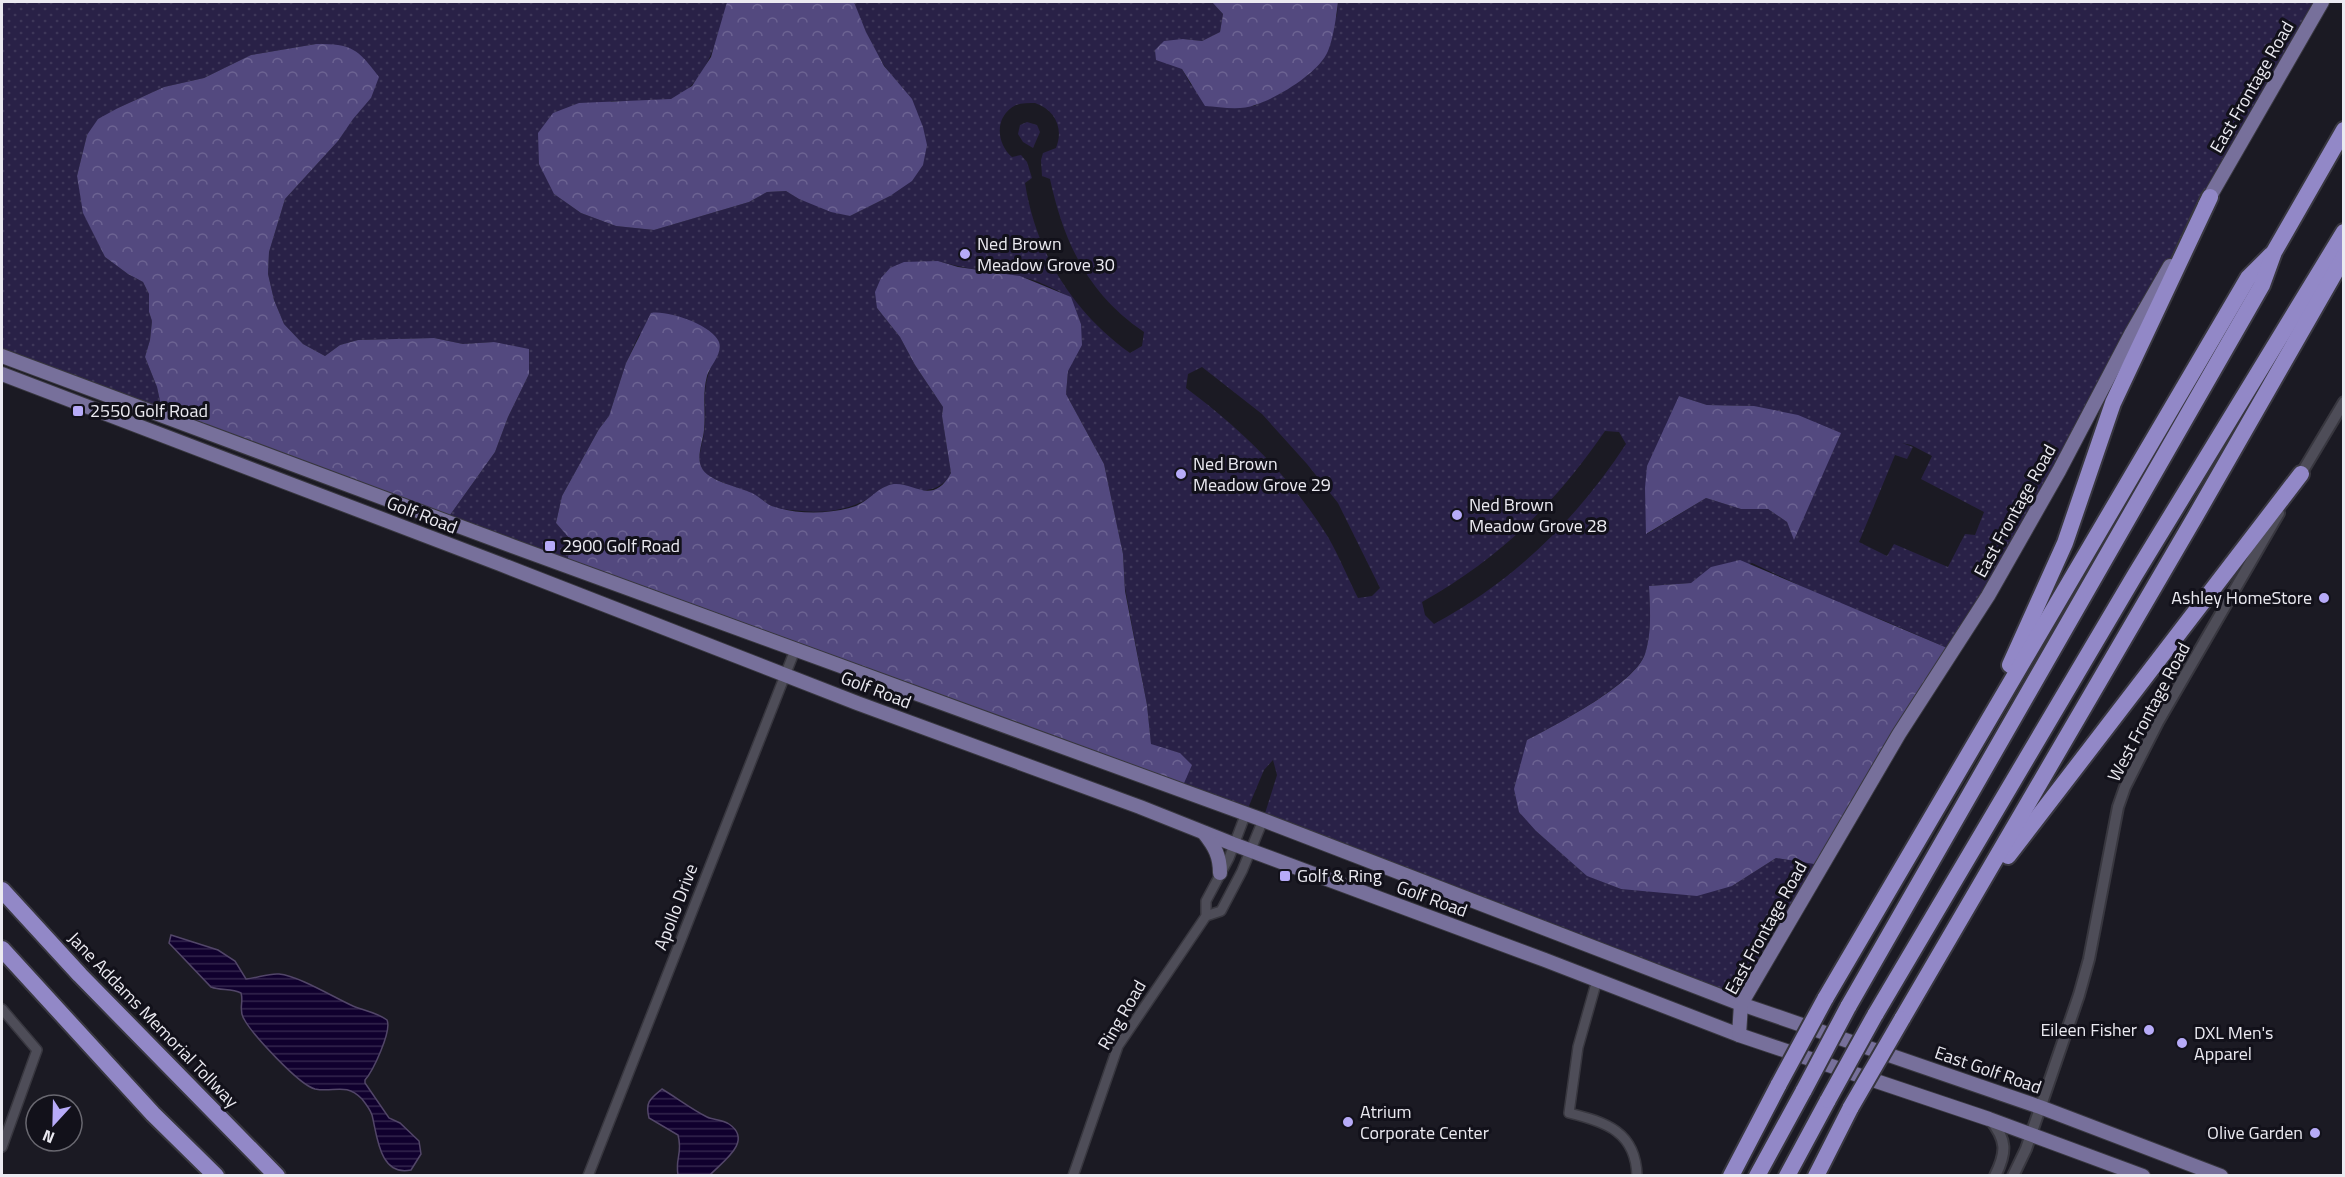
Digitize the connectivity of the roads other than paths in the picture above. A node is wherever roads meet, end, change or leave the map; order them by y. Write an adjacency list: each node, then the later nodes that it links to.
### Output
1 (2322, 2): 3 (main road, East Frontage Road)
2 (2343, 130): 5 (highway)
3 (2210, 197): 13 (highway); 25 (main road, East Frontage Road)
4 (2343, 232): 39 (highway, bridge)
5 (2274, 252): 13 (highway); 38 (highway, bridge)
6 (2343, 257): 22 (highway)
7 (2, 356): 11 (main road, Golf Road)
8 (2, 375): 12 (main road, Golf Road)
9 (2343, 402): 10 (street, West Frontage Road)
10 (2301, 474): 22 (highway); 28 (street, West Frontage Road)
11 (795, 650): 12 (street, Apollo Drive); 14 (main road, Golf Road)
12 (785, 675): 16 (main road, Golf Road); 34 (street, Apollo Drive)
13 (1974, 743): 37 (highway, bridge)
14 (1246, 813): 15 (main road, Golf Road); 17 (street, Ring Road)
15 (1263, 820): 18 (street, Ring Road); 25 (main road, Golf Road)
16 (1204, 833): 17 (main road, Golf Road); 19 (main road)
17 (1233, 844): 18 (main road, Golf Road); 19 (street, Ring Road)
18 (1251, 851): 21 (street, Ring Road); 24 (main road, Golf Road)
19 (1220, 873): 21 (street, Ring Road)
20 (2, 890): 33 (highway, Jane Addams Memorial Tollway)
21 (1206, 916): 35 (street, Ring Road)
22 (1959, 922): 40 (highway, bridge)
23 (2, 949): 32 (highway)
24 (1597, 980): 27 (main road, Golf Road); 36 (street)
25 (1741, 1004): 27 (main road, East Frontage Road); 28 (main road, East Golf Road)
26 (2, 1009): 31 (street)
27 (1739, 1035): 29 (main road)
28 (2040, 1107): 30 (street, West Frontage Road); 44 (main road, East Golf Road)
29 (1989, 1119): 30 (main road); 41 (street)
30 (2031, 1134): 42 (street, West Frontage Road); 43 (main road)
31 (2, 1147)
32 (216, 1176)
33 (277, 1176)
34 (588, 1176)
35 (1073, 1176)
36 (1637, 1176)
37 (1731, 1176)
38 (1757, 1176)
39 (1787, 1176)
40 (1816, 1176)
41 (1995, 1176)
42 (2013, 1176)
43 (2143, 1176)
44 (2221, 1176)

